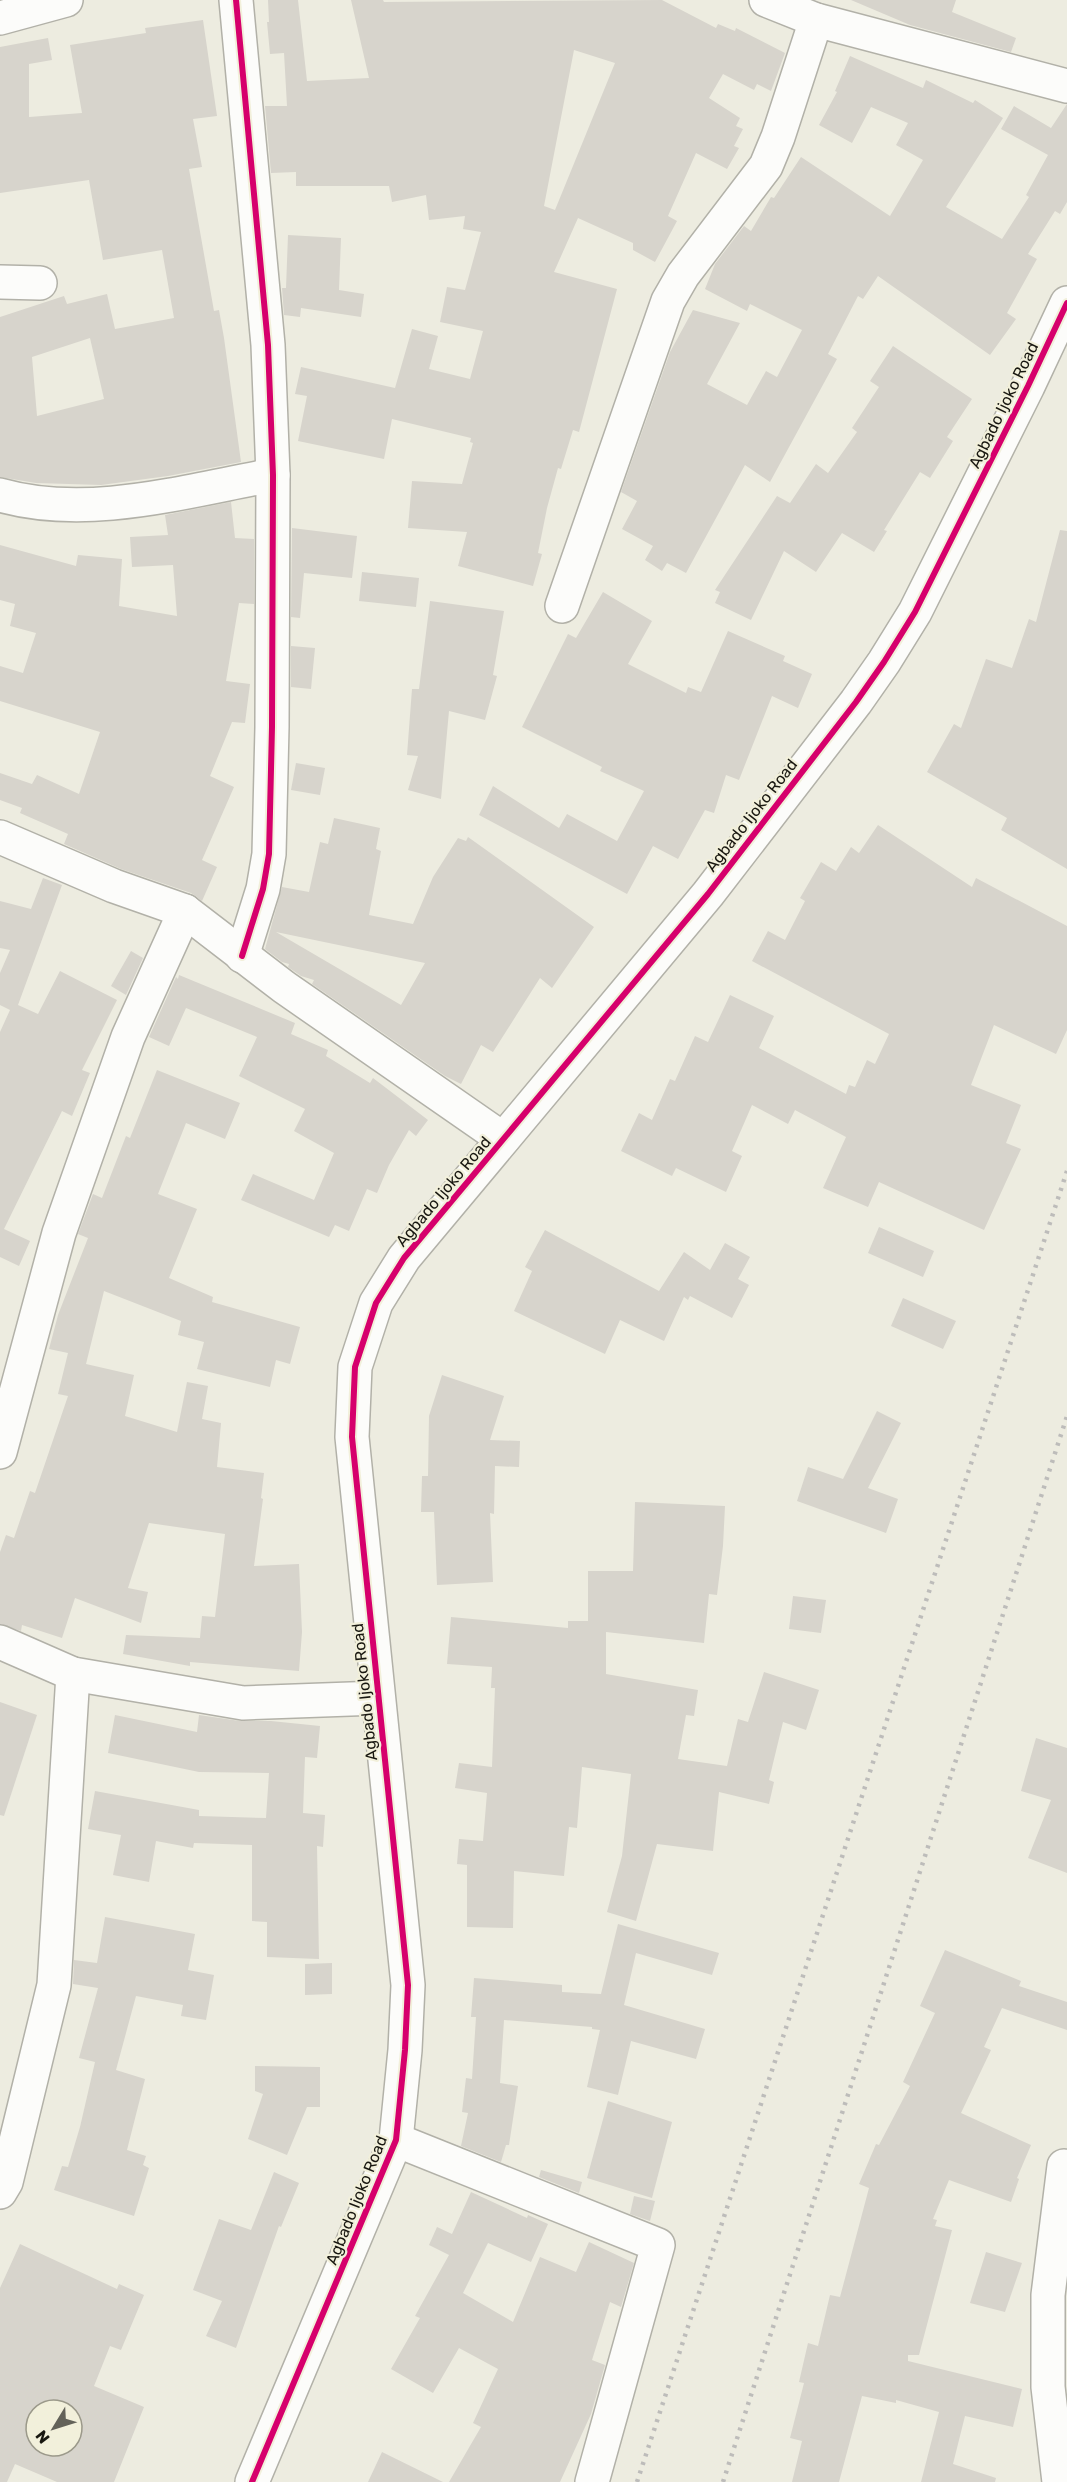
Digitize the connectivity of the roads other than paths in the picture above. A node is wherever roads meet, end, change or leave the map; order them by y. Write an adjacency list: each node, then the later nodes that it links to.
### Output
1 (66, 0): 4 (street)
2 (236, 0): 10 (street)
3 (765, 0): 5 (street)
4 (0, 18)
5 (816, 20): 6 (street); 12 (street)
6 (1067, 86)
7 (0, 282): 8 (street)
8 (40, 283)
9 (1067, 303): 16 (street, Agbado Ijoko Road)
10 (273, 475): 11 (street); 15 (street)
11 (0, 495)
12 (562, 606)
13 (0, 837): 14 (street)
14 (185, 911): 15 (street); 17 (street)
15 (242, 956): 16 (street)
16 (503, 1139): 20 (street, Agbado Ijoko Road)
17 (0, 1452)
18 (0, 1642): 19 (street)
19 (73, 1674): 20 (street); 23 (street)
20 (378, 1698): 21 (street, Agbado Ijoko Road)
21 (396, 2140): 24 (street, Agbado Ijoko Road); 25 (street)
22 (1064, 2166): 26 (street)
23 (0, 2192)
24 (252, 2482)
25 (592, 2482)
26 (1059, 2482)

